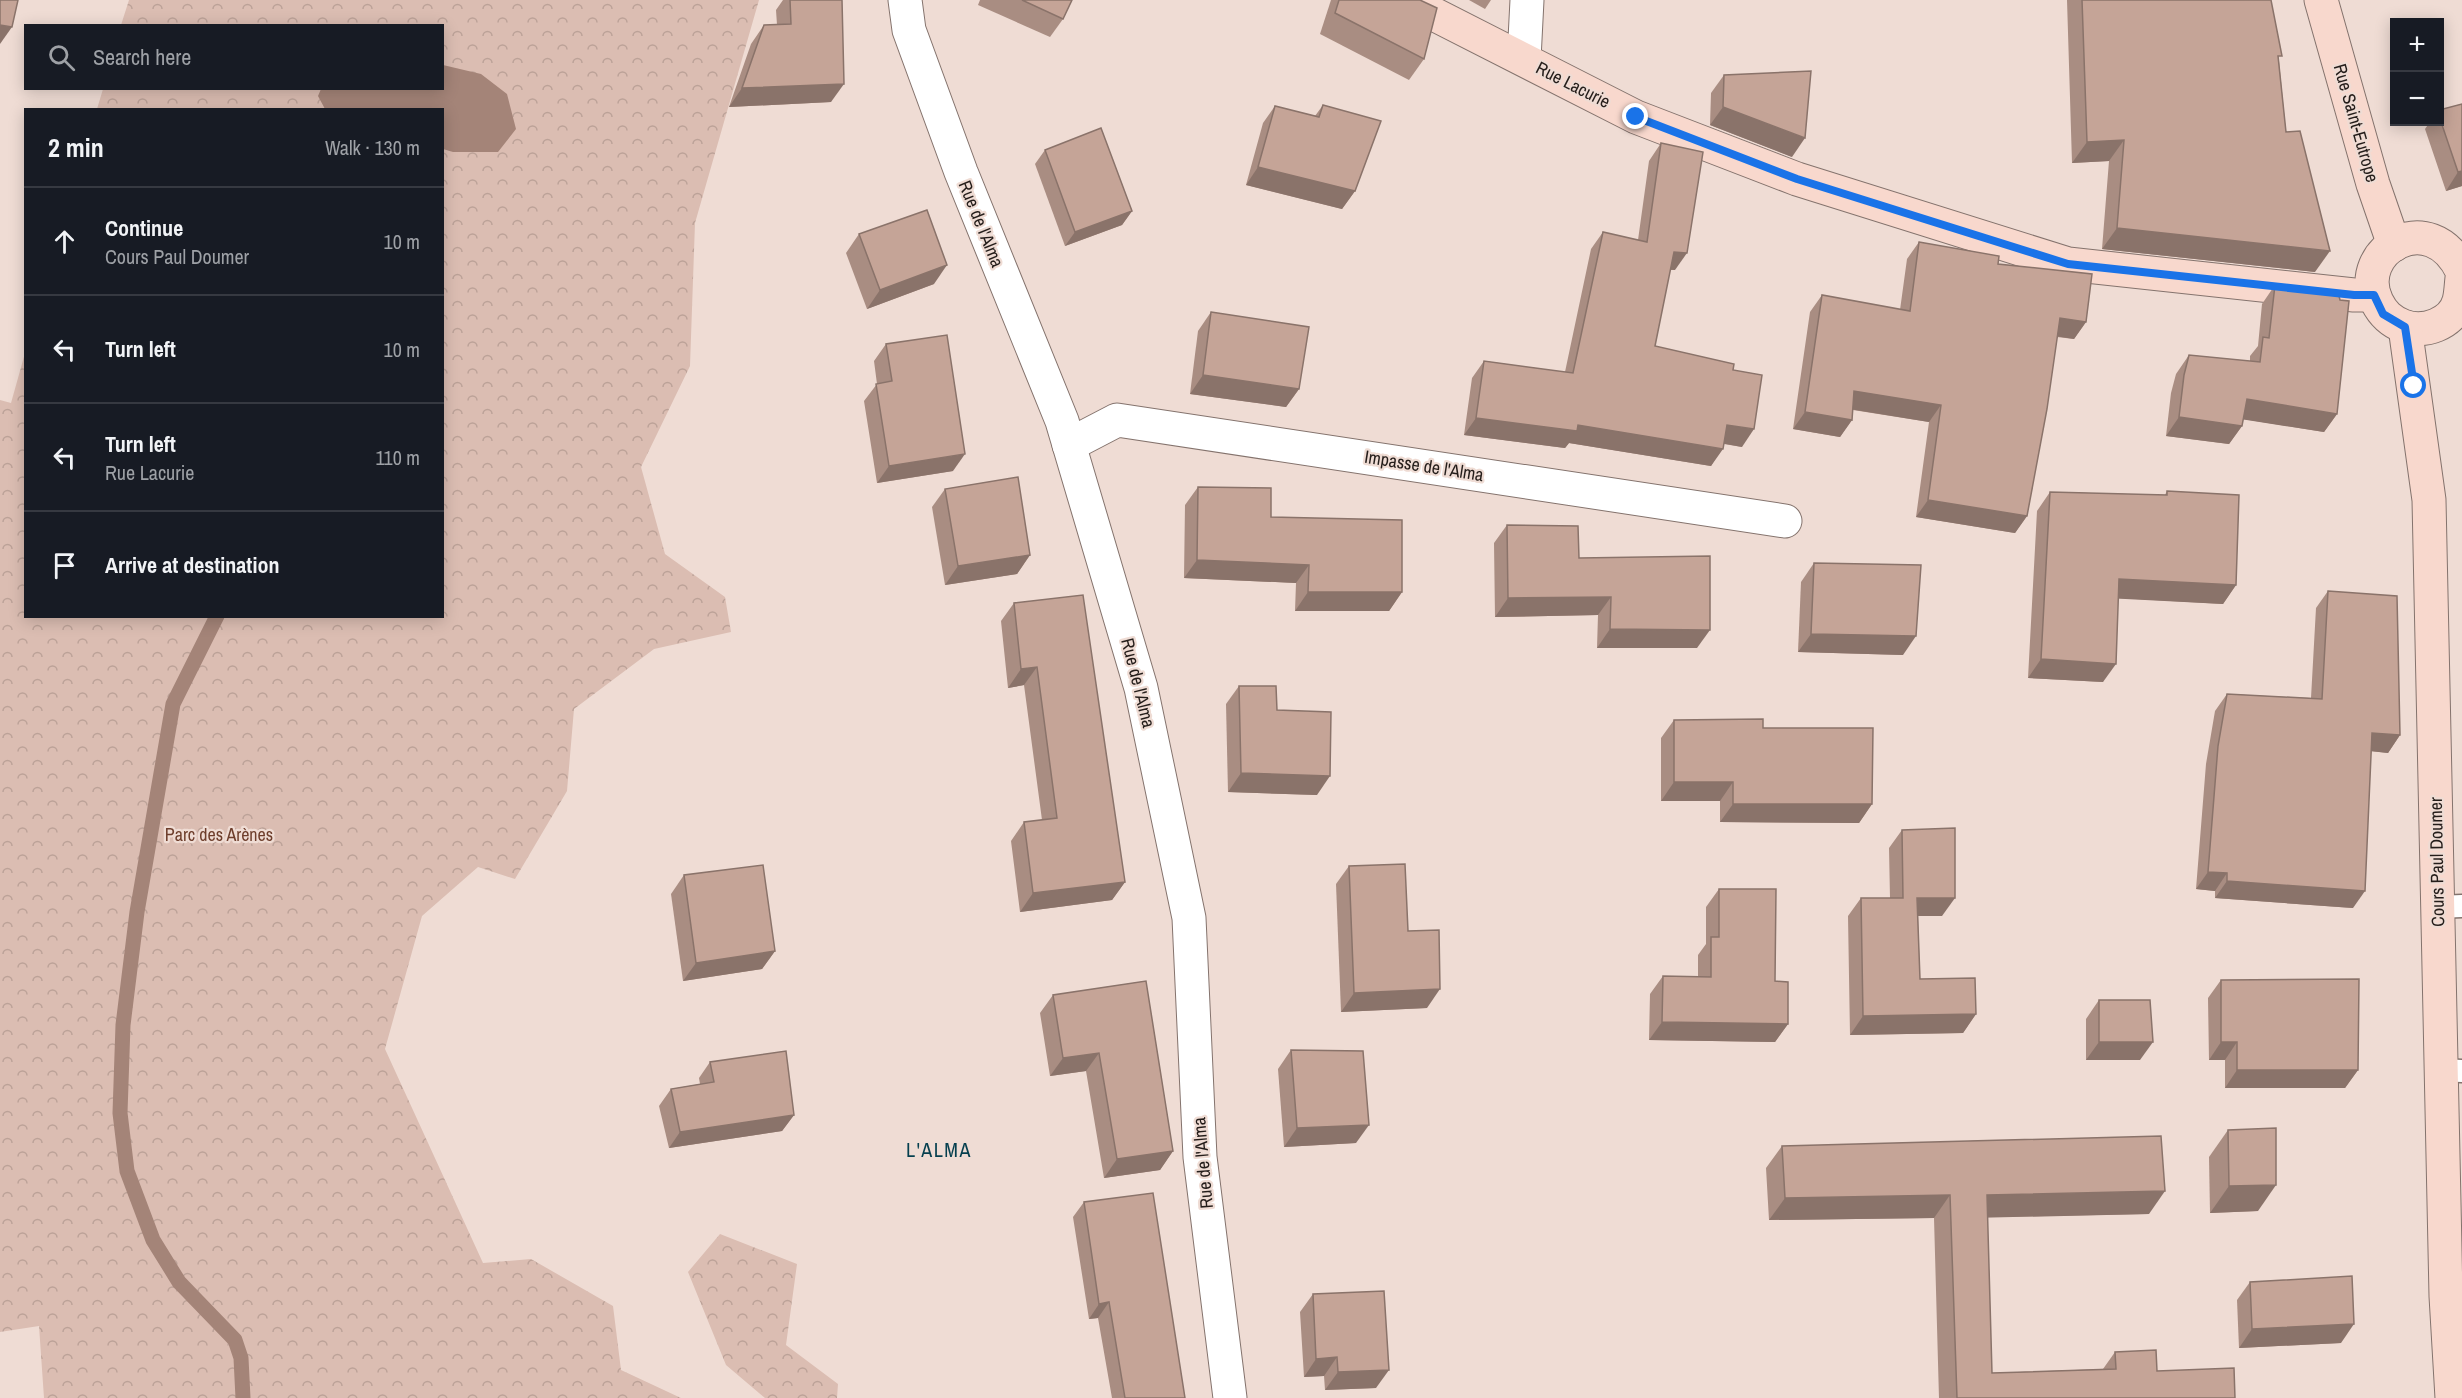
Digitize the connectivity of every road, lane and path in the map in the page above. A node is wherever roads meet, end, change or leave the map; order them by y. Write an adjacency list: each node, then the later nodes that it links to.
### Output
1 (905, 0): 11 (street, Rue de l'Alma)
2 (1406, 0): 5 (street, Rue Lacurie)
3 (1527, 0): 5 (street)
4 (2321, 0): 6 (street, Rue Saint-Eutrope)
5 (1524, 59): 9 (street, Rue Lacurie)
6 (2394, 245): 7 (street); 9 (street)
7 (2462, 271)
8 (2462, 279): 10 (street)
9 (2374, 295): 10 (street)
10 (2405, 327): 13 (street, Cours Paul Doumer)
11 (1069, 445): 12 (street, Impasse de l'Alma); 15 (street, Rue de l'Alma)
12 (1785, 521)
13 (2450, 906): 14 (street, Cours Paul Doumer)
14 (2451, 1071): 16 (street, Cours Paul Doumer)
15 (1230, 1398)
16 (2452, 1398)

